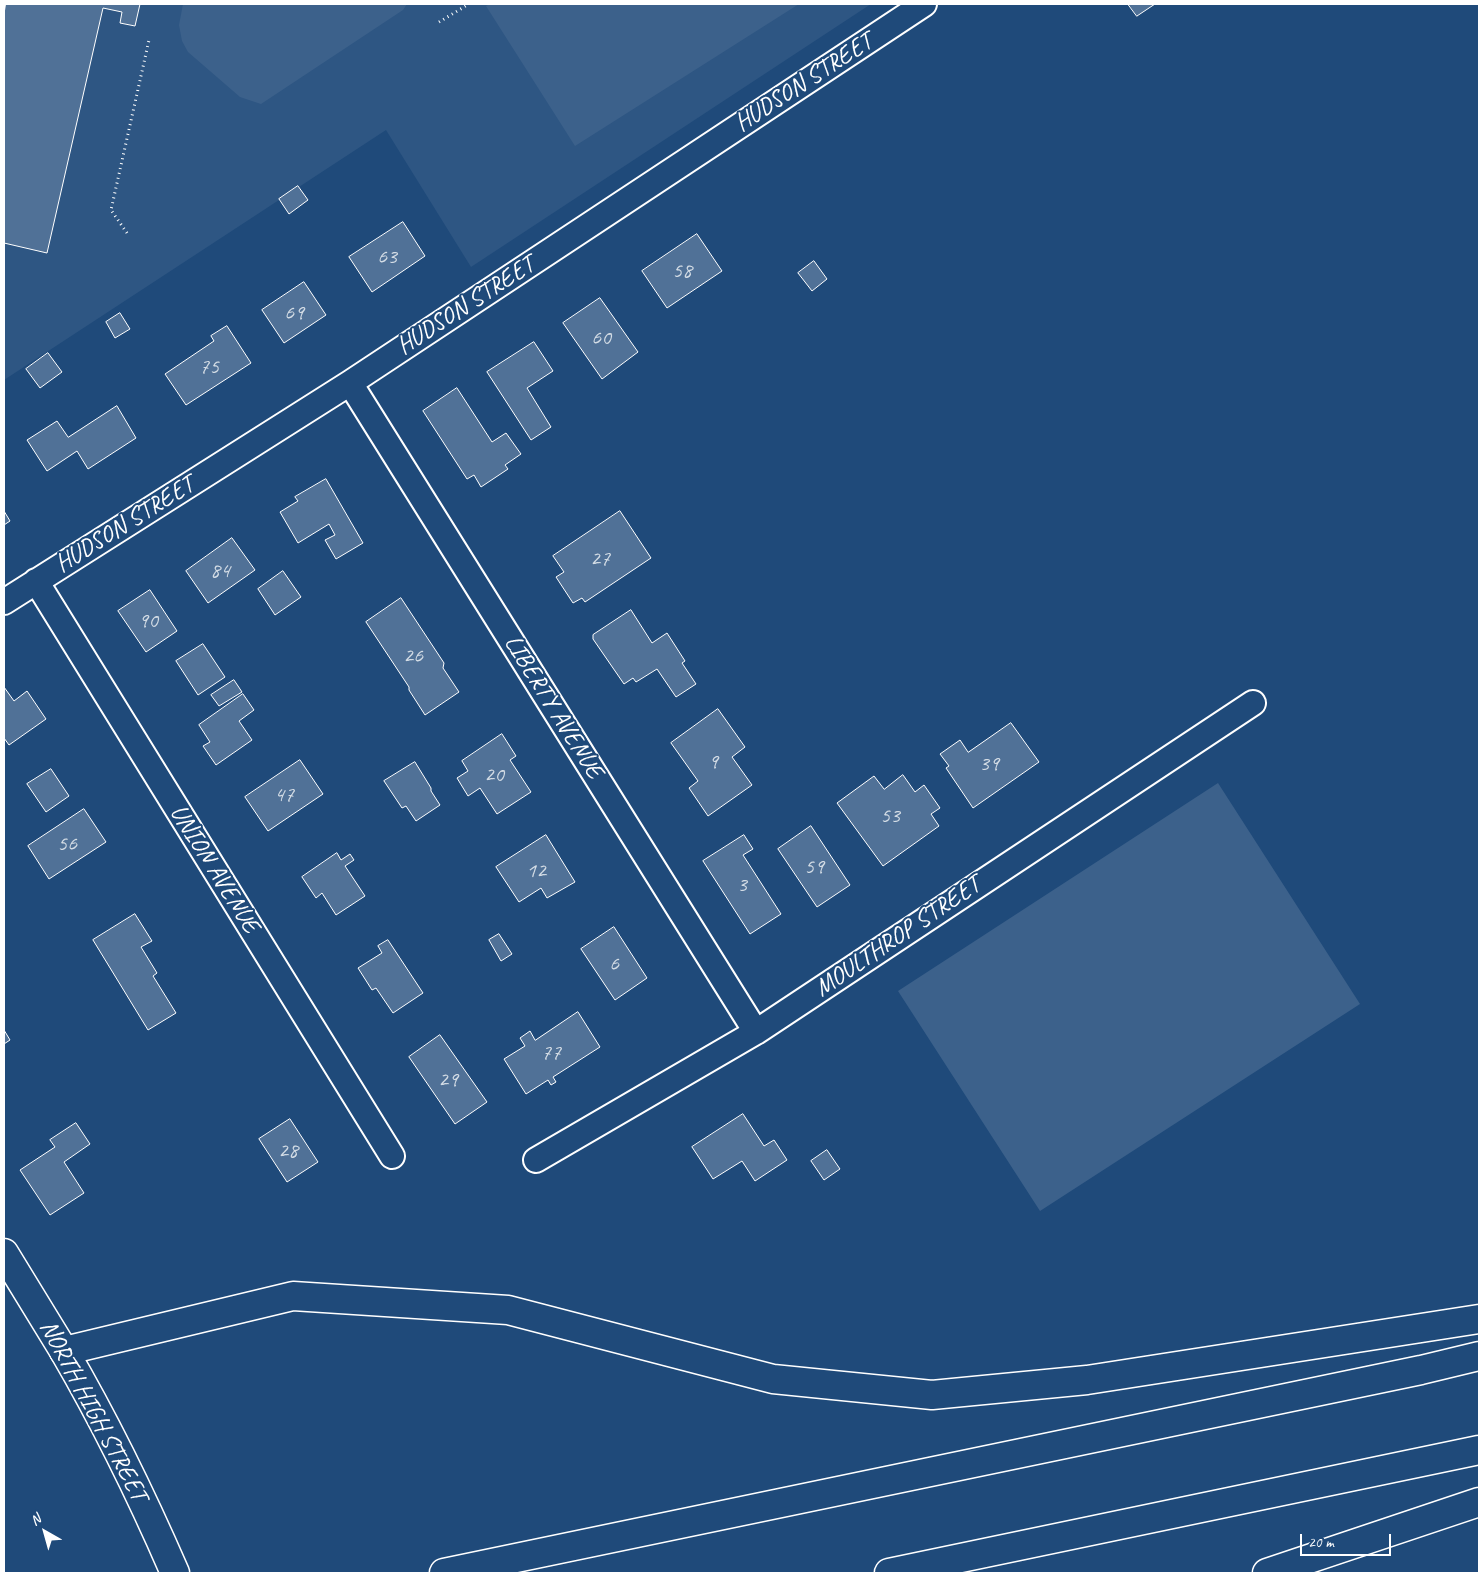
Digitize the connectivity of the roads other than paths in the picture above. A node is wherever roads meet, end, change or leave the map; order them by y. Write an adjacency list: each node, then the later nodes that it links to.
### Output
1 (924, 4): 2 (street, HUDSON STREET)
2 (350, 383): 3 (street, HUDSON STREET); 6 (street, LIBERTY AVENUE)
3 (36, 581): 4 (street, HUDSON STREET); 7 (street, UNION AVENUE)
4 (4, 602)
5 (1253, 703): 6 (street, MOULTHROP STREET)
6 (756, 1032): 8 (street, MOULTHROP STREET)
7 (392, 1156)
8 (536, 1160)
9 (4, 1253): 11 (main road, NORTH HIGH STREET)
10 (1479, 1320): 11 (main road)
11 (64, 1351): 15 (main road, NORTH HIGH STREET)
12 (1479, 1356): 16 (main road)
13 (1479, 1450): 17 (main road)
14 (1479, 1502): 18 (main road)
15 (174, 1573)
16 (444, 1573)
17 (889, 1573)
18 (1267, 1573)

